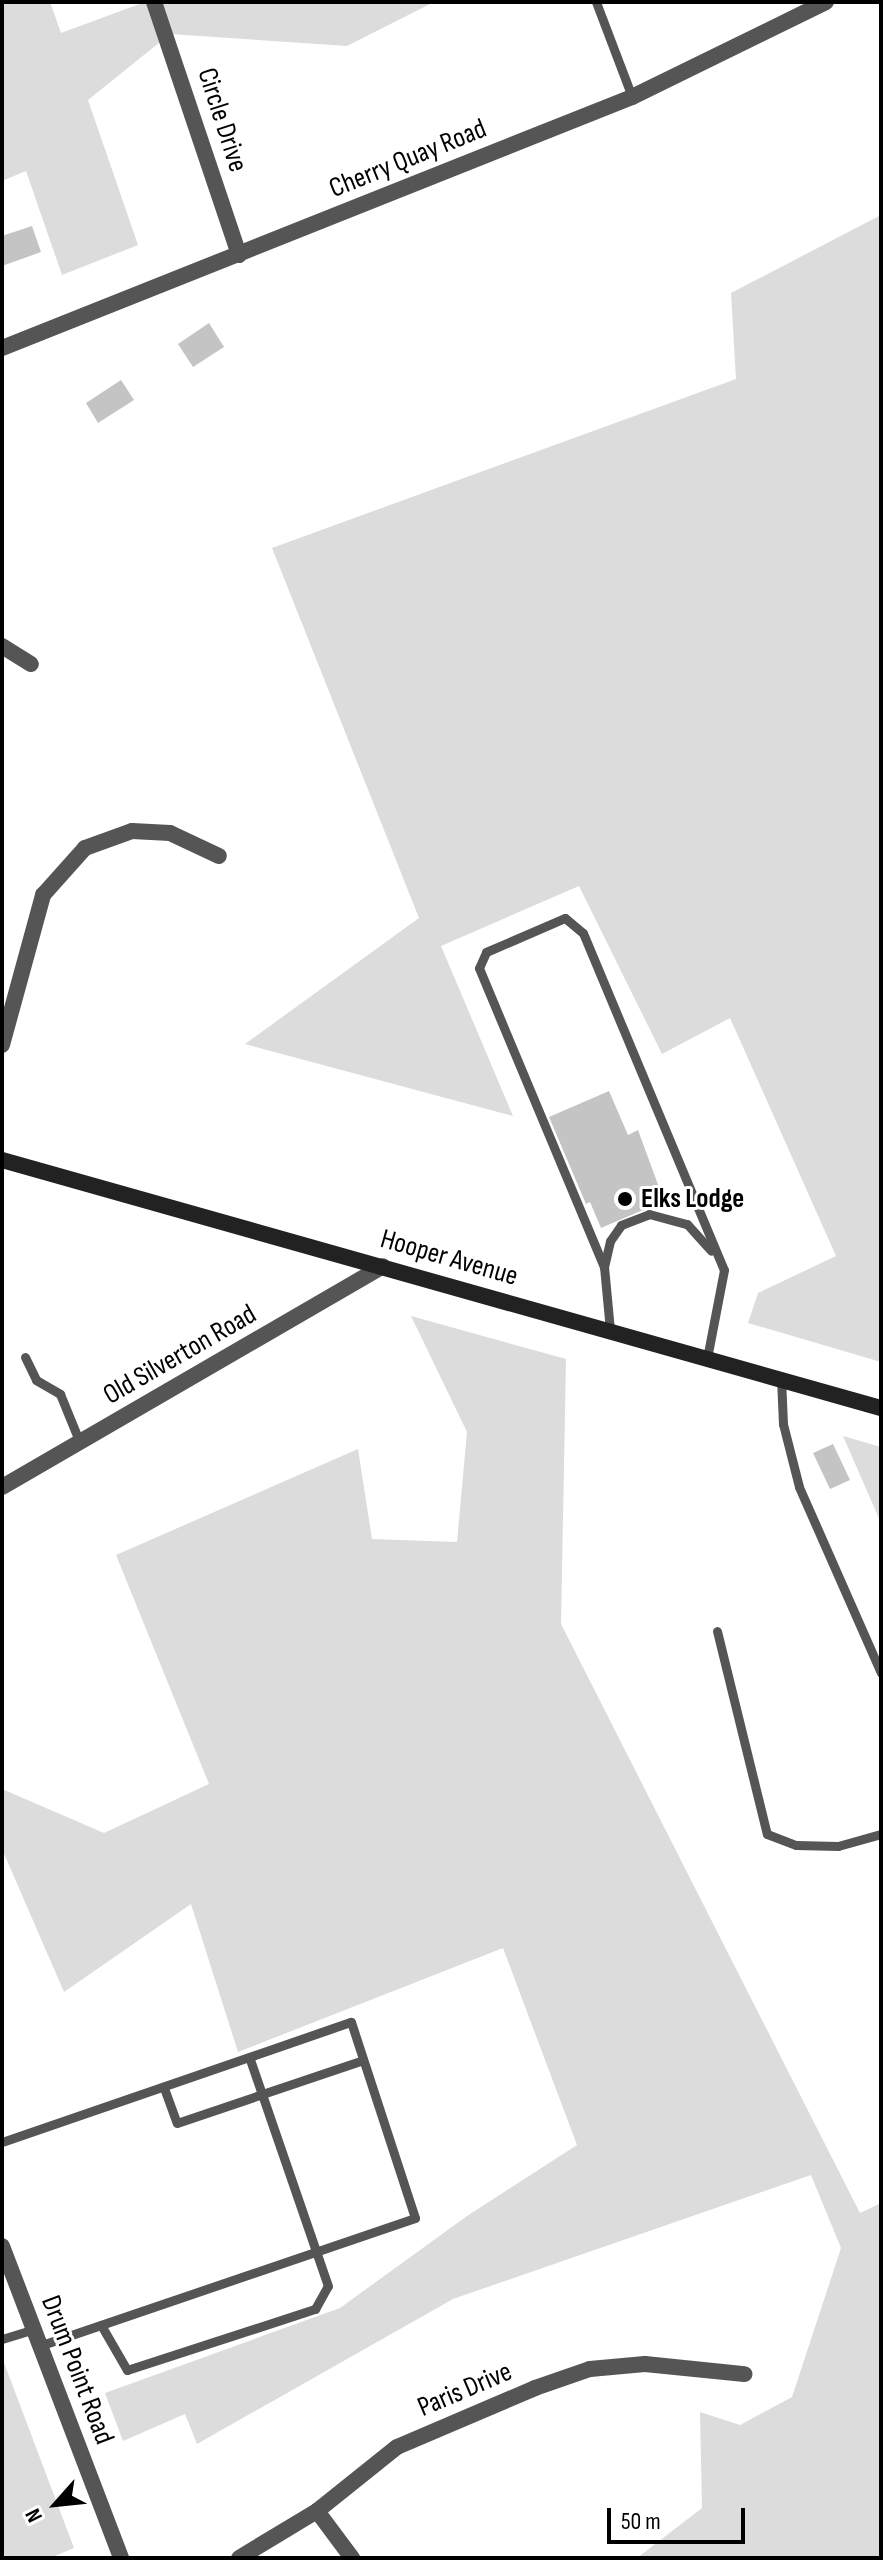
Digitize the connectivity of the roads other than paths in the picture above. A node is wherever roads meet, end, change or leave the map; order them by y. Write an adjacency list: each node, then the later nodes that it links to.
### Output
1 (154, 2): 5 (street, Circle Drive)
2 (596, 2): 4 (lane)
3 (826, 2): 4 (street, Cherry Quay Road)
4 (632, 97): 5 (street, Cherry Quay Road)
5 (239, 255): 6 (street, Cherry Quay Road)
6 (2, 348)
7 (2, 646): 8 (street)
8 (31, 664)
9 (219, 856): 10 (street)
10 (2, 1045)
11 (2, 1160): 12 (main road, Hooper Avenue)
12 (383, 1266): 15 (main road, Hooper Avenue); 20 (street, Old Silverton Road)
13 (604, 1267): 14 (lane); 14 (lane); 15 (lane)
14 (724, 1270): 17 (lane)
15 (610, 1330): 17 (main road, Hooper Avenue)
16 (25, 1357): 20 (lane)
17 (707, 1358): 18 (main road, Hooper Avenue)
18 (781, 1378): 19 (main road, Hooper Avenue); 23 (lane)
19 (881, 1408)
20 (80, 1443): 21 (street, Old Silverton Road)
21 (2, 1487)
22 (717, 1631): 24 (lane)
23 (881, 1673)
24 (881, 1834)
25 (249, 2057): 26 (lane); 27 (lane); 28 (lane)
26 (363, 2060): 28 (lane); 31 (lane)
27 (164, 2088): 28 (lane); 29 (lane)
28 (263, 2094): 31 (lane)
29 (2, 2142)
30 (2, 2246): 33 (street, Drum Point Road)
31 (316, 2251): 32 (lane); 32 (lane)
32 (101, 2325): 35 (lane)
33 (34, 2329): 34 (lane); 35 (street, Drum Point Road)
34 (2, 2339)
35 (40, 2346): 38 (street, Drum Point Road)
36 (744, 2374): 37 (street, Paris Drive)
37 (317, 2511): 39 (street, Paris Drive); 40 (street)
38 (121, 2558)
39 (239, 2558)
40 (352, 2558)

